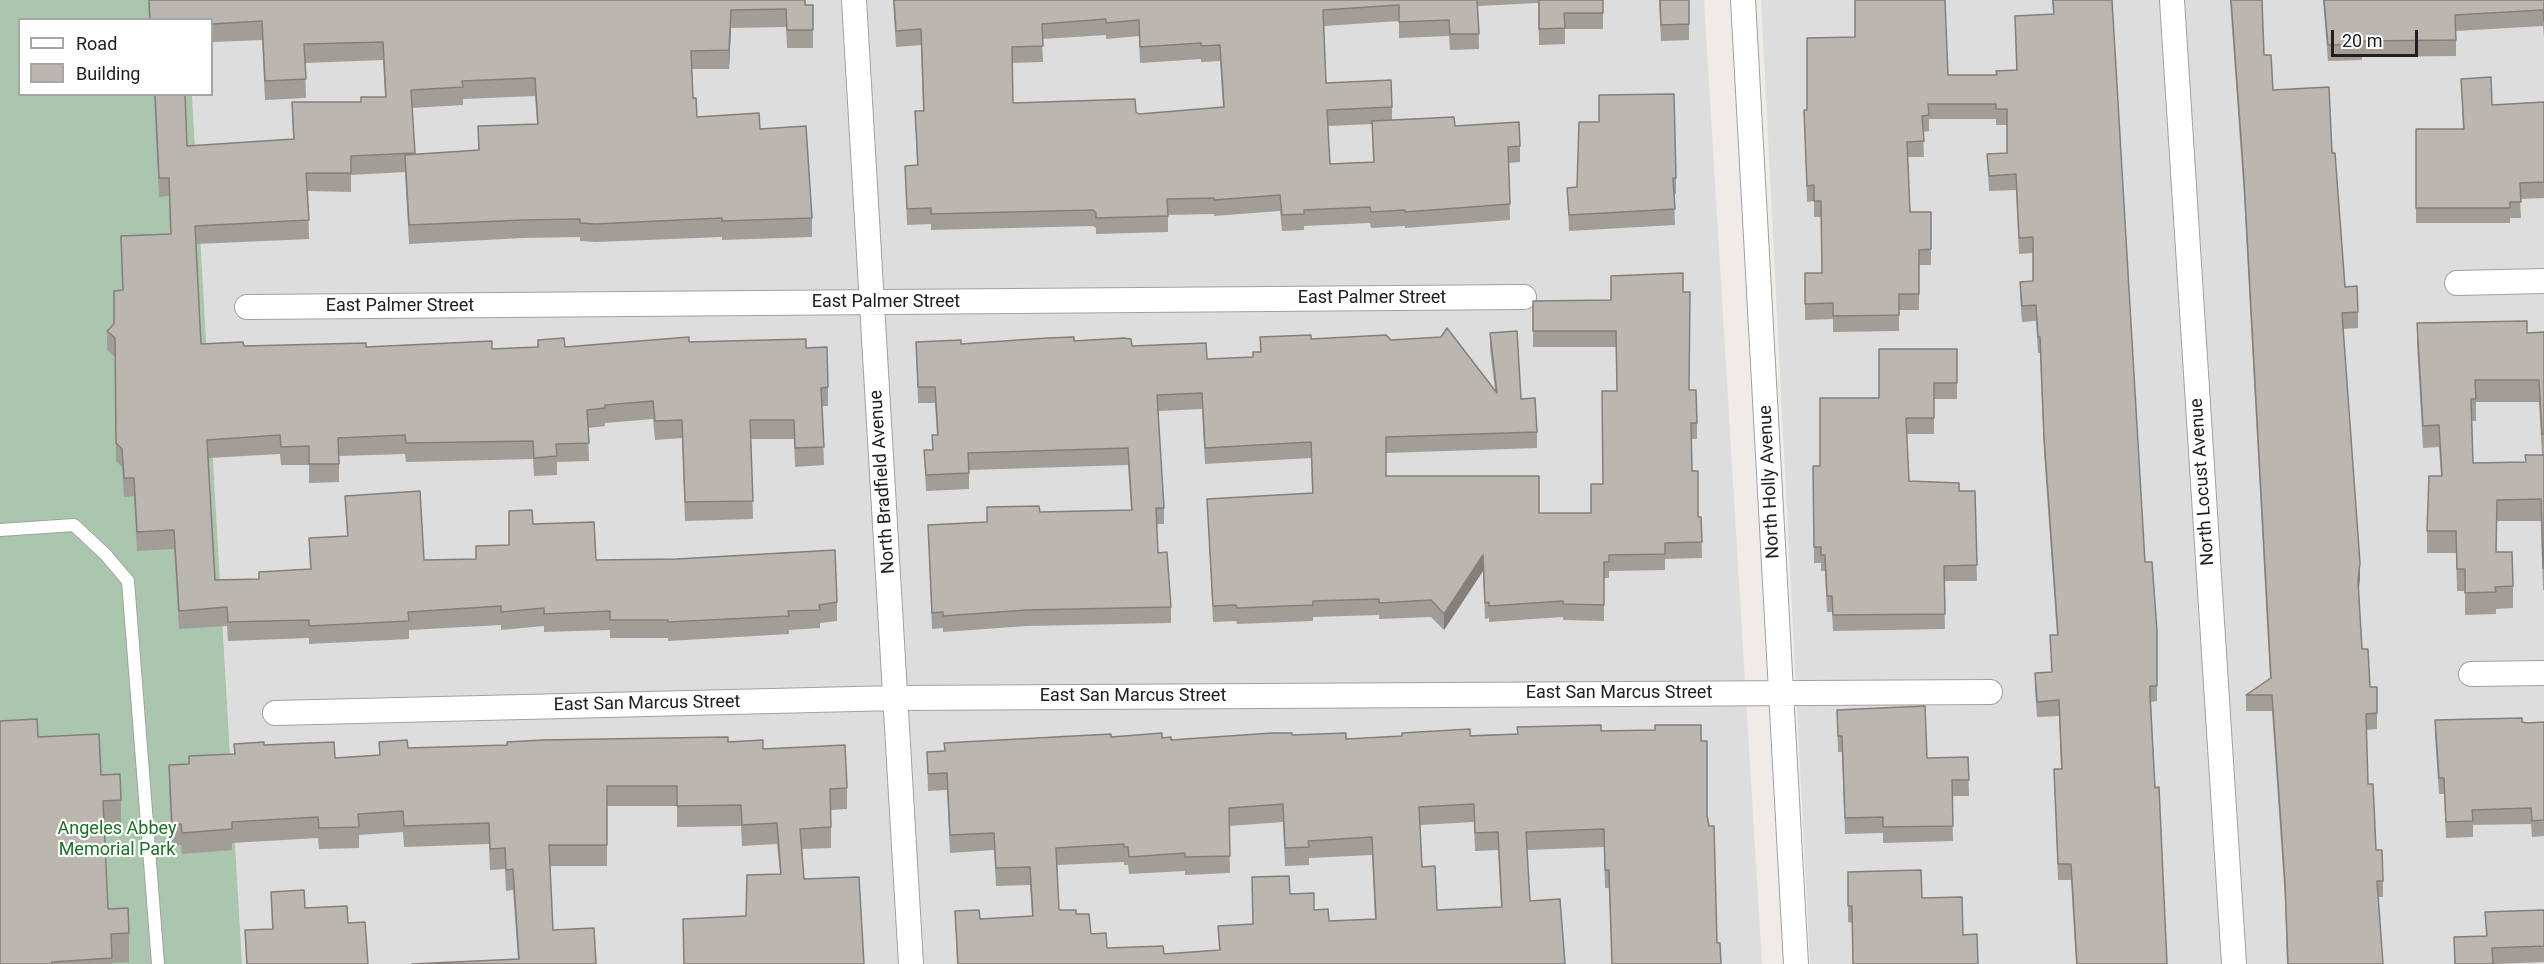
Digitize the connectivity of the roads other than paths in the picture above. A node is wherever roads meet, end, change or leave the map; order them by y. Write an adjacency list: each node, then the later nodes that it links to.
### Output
1 (854, 0): 7 (street, North Bradfield Avenue)
2 (1743, 0): 12 (street, North Holly Avenue)
3 (2172, 0): 19 (street, North Locust Avenue)
4 (2544, 281): 5 (street)
5 (2457, 283)
6 (1524, 297): 7 (street, East Palmer Street)
7 (871, 302): 8 (street, East Palmer Street); 14 (street, North Bradfield Avenue)
8 (247, 307)
9 (0, 530): 16 (lane)
10 (2471, 674): 11 (street)
11 (2544, 674)
12 (1782, 692): 13 (street, East San Marcus Street); 14 (street, East San Marcus Street); 18 (street, North Holly Avenue)
13 (1990, 692)
14 (896, 698): 15 (street, East San Marcus Street); 17 (street, North Bradfield Avenue)
15 (275, 713)
16 (158, 964)
17 (911, 964)
18 (1796, 964)
19 (2234, 964)

